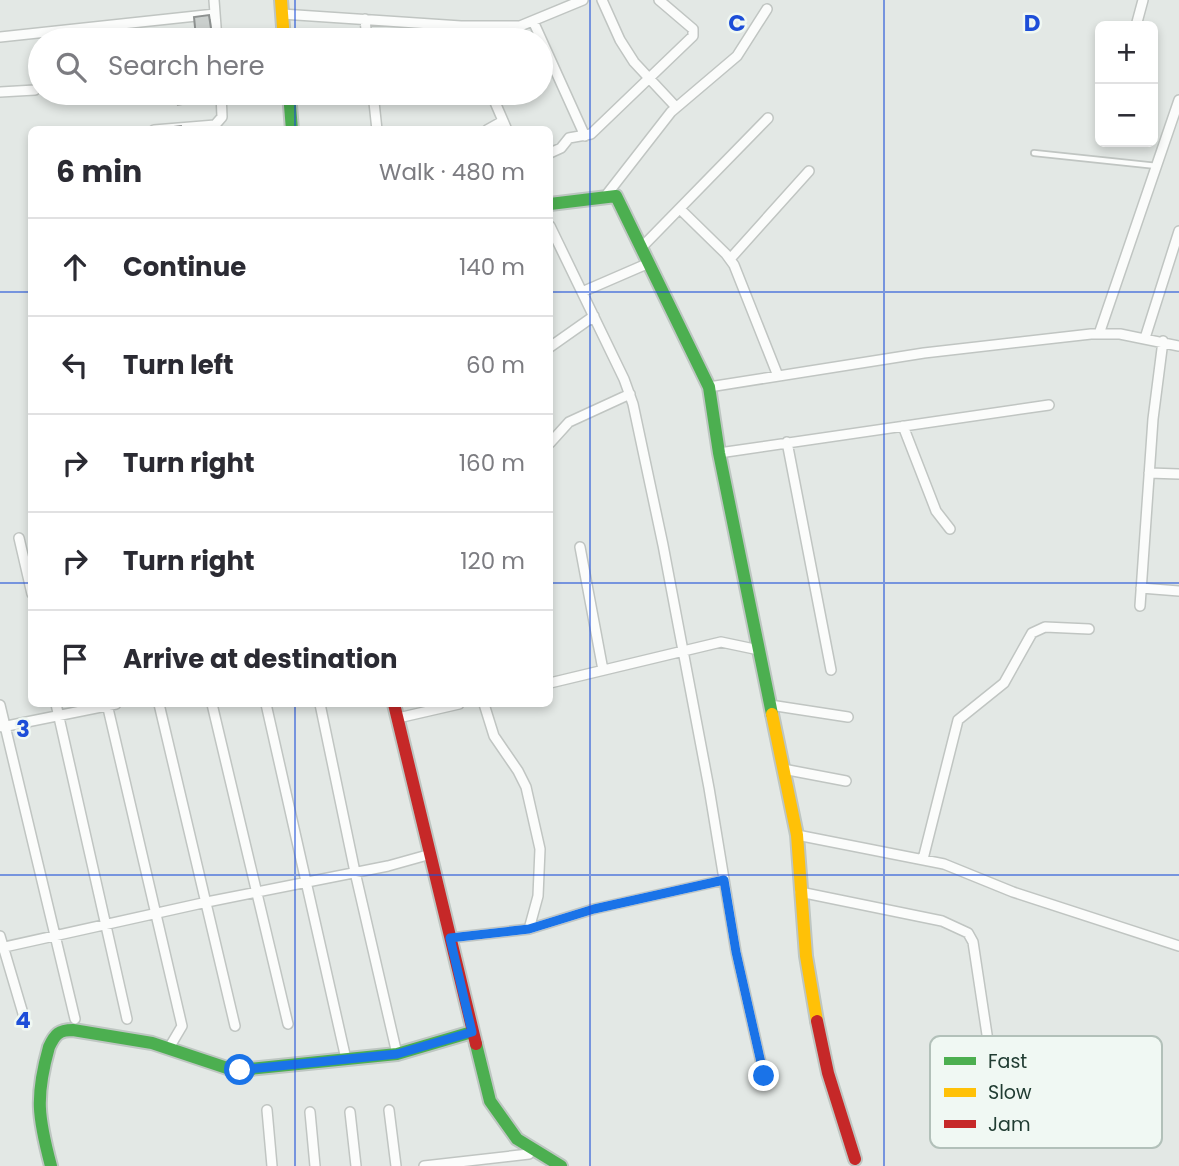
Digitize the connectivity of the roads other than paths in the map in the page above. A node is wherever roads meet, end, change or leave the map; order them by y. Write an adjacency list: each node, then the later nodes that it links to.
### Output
1 (214, 0): 8 (street)
2 (281, 0): 9 (street)
3 (583, 0): 11 (street)
4 (602, 0): 22 (street)
5 (659, 0): 22 (street)
6 (1143, 0): 12 (street)
7 (767, 9): 30 (street)
8 (215, 13): 14 (street); 15 (street)
9 (282, 14): 10 (street); 16 (street)
10 (365, 19): 13 (street); 17 (street)
11 (533, 21): 13 (street); 18 (street)
12 (1137, 21)
13 (461, 26)
14 (81, 28)
15 (216, 28)
16 (283, 28)
17 (366, 28)
18 (536, 28)
19 (28, 34): 20 (street)
20 (0, 37)
21 (553, 65): 37 (street)
22 (649, 79): 30 (street); 37 (street)
23 (28, 90): 24 (street)
24 (0, 92)
25 (1179, 100): 31 (street)
26 (221, 105): 34 (street)
27 (290, 105): 35 (street)
28 (374, 105): 36 (street)
29 (496, 105): 33 (street)
30 (676, 107): 42 (street)
31 (1176, 117): 40 (street)
32 (768, 118): 44 (street)
33 (505, 125)
34 (203, 126)
35 (292, 126)
36 (377, 126)
37 (585, 136): 38 (street)
38 (553, 152)
39 (1034, 153): 40 (lane)
40 (1157, 166): 52 (street)
41 (809, 171): 48 (street)
42 (604, 198): 43 (street); 47 (street)
43 (553, 204)
44 (680, 209): 47 (street); 48 (street)
45 (1179, 231): 53 (street)
46 (553, 232): 50 (street)
47 (641, 248): 49 (street)
48 (730, 259): 57 (street)
49 (649, 263): 50 (street); 58 (street)
50 (582, 292): 51 (street)
51 (593, 316): 55 (street); 59 (street)
52 (1099, 334): 53 (street); 57 (street)
53 (1145, 338): 54 (street)
54 (1163, 341): 56 (street); 65 (street)
55 (553, 344)
56 (1179, 345)
57 (778, 376): 58 (street)
58 (709, 387): 64 (street)
59 (630, 394): 62 (street); 76 (street)
60 (1049, 405): 61 (street)
61 (902, 426): 63 (street); 67 (street)
62 (553, 440)
63 (788, 442): 64 (street); 78 (street)
64 (719, 453): 75 (street)
65 (1149, 473): 66 (street); 71 (street)
66 (1179, 474)
67 (950, 529)
68 (19, 538): 70 (street)
69 (580, 547): 77 (street)
70 (28, 577)
71 (1141, 588): 72 (street); 73 (street)
72 (1179, 591)
73 (1140, 606)
74 (1089, 629): 100 (street)
75 (760, 650): 76 (street); 81 (street)
76 (683, 652): 77 (street); 102 (street)
77 (603, 670): 79 (street)
78 (831, 670)
79 (553, 681)
80 (0, 705): 95 (street)
81 (770, 705): 93 (street); 96 (street)
82 (57, 707): 92 (street)
83 (96, 707): 92 (street)
84 (111, 707): 107 (street)
85 (160, 707): 106 (street)
86 (213, 707): 104 (street)
87 (267, 707): 103 (street)
88 (321, 707): 101 (street)
89 (395, 707): 94 (street)
90 (446, 707): 94 (street)
91 (485, 707): 109 (street)
92 (59, 715): 95 (street); 108 (street)
93 (848, 717)
94 (398, 718): 99 (street)
95 (2, 727): 110 (street)
96 (783, 769): 97 (street); 98 (street)
97 (846, 782)
98 (797, 835): 100 (street); 105 (street)
99 (431, 854): 101 (street); 112 (street)
100 (923, 859): 113 (street)
101 (355, 872): 103 (street); 123 (street)
102 (724, 880): 109 (street); 125 (street)
103 (306, 881): 104 (street); 124 (street)
104 (256, 891): 106 (street); 118 (street)
105 (800, 892): 121 (street); 131 (street)
106 (207, 901): 107 (street); 119 (street)
107 (155, 913): 108 (street); 122 (street)
108 (106, 924): 110 (street); 117 (street)
109 (529, 929): 112 (street)
110 (55, 935): 114 (street); 116 (street)
111 (0, 936): 114 (street)
112 (450, 938): 120 (street)
113 (1179, 946)
114 (1, 948): 115 (street)
115 (24, 1017)
116 (75, 1019)
117 (127, 1019)
118 (288, 1024)
119 (236, 1026)
120 (472, 1032): 123 (street); 130 (street)
121 (987, 1036)
122 (169, 1048): 124 (street); 132 (street)
123 (397, 1054): 124 (street)
124 (346, 1059)
125 (764, 1076)
126 (267, 1110): 133 (street)
127 (389, 1110): 136 (street)
128 (310, 1112): 134 (street)
129 (350, 1112): 135 (street)
130 (528, 1150): 137 (street); 138 (street); 139 (street)
131 (855, 1159)
132 (51, 1166)
133 (272, 1166)
134 (316, 1166)
135 (356, 1166)
136 (396, 1166)
137 (424, 1166)
138 (530, 1166)
139 (561, 1166)

